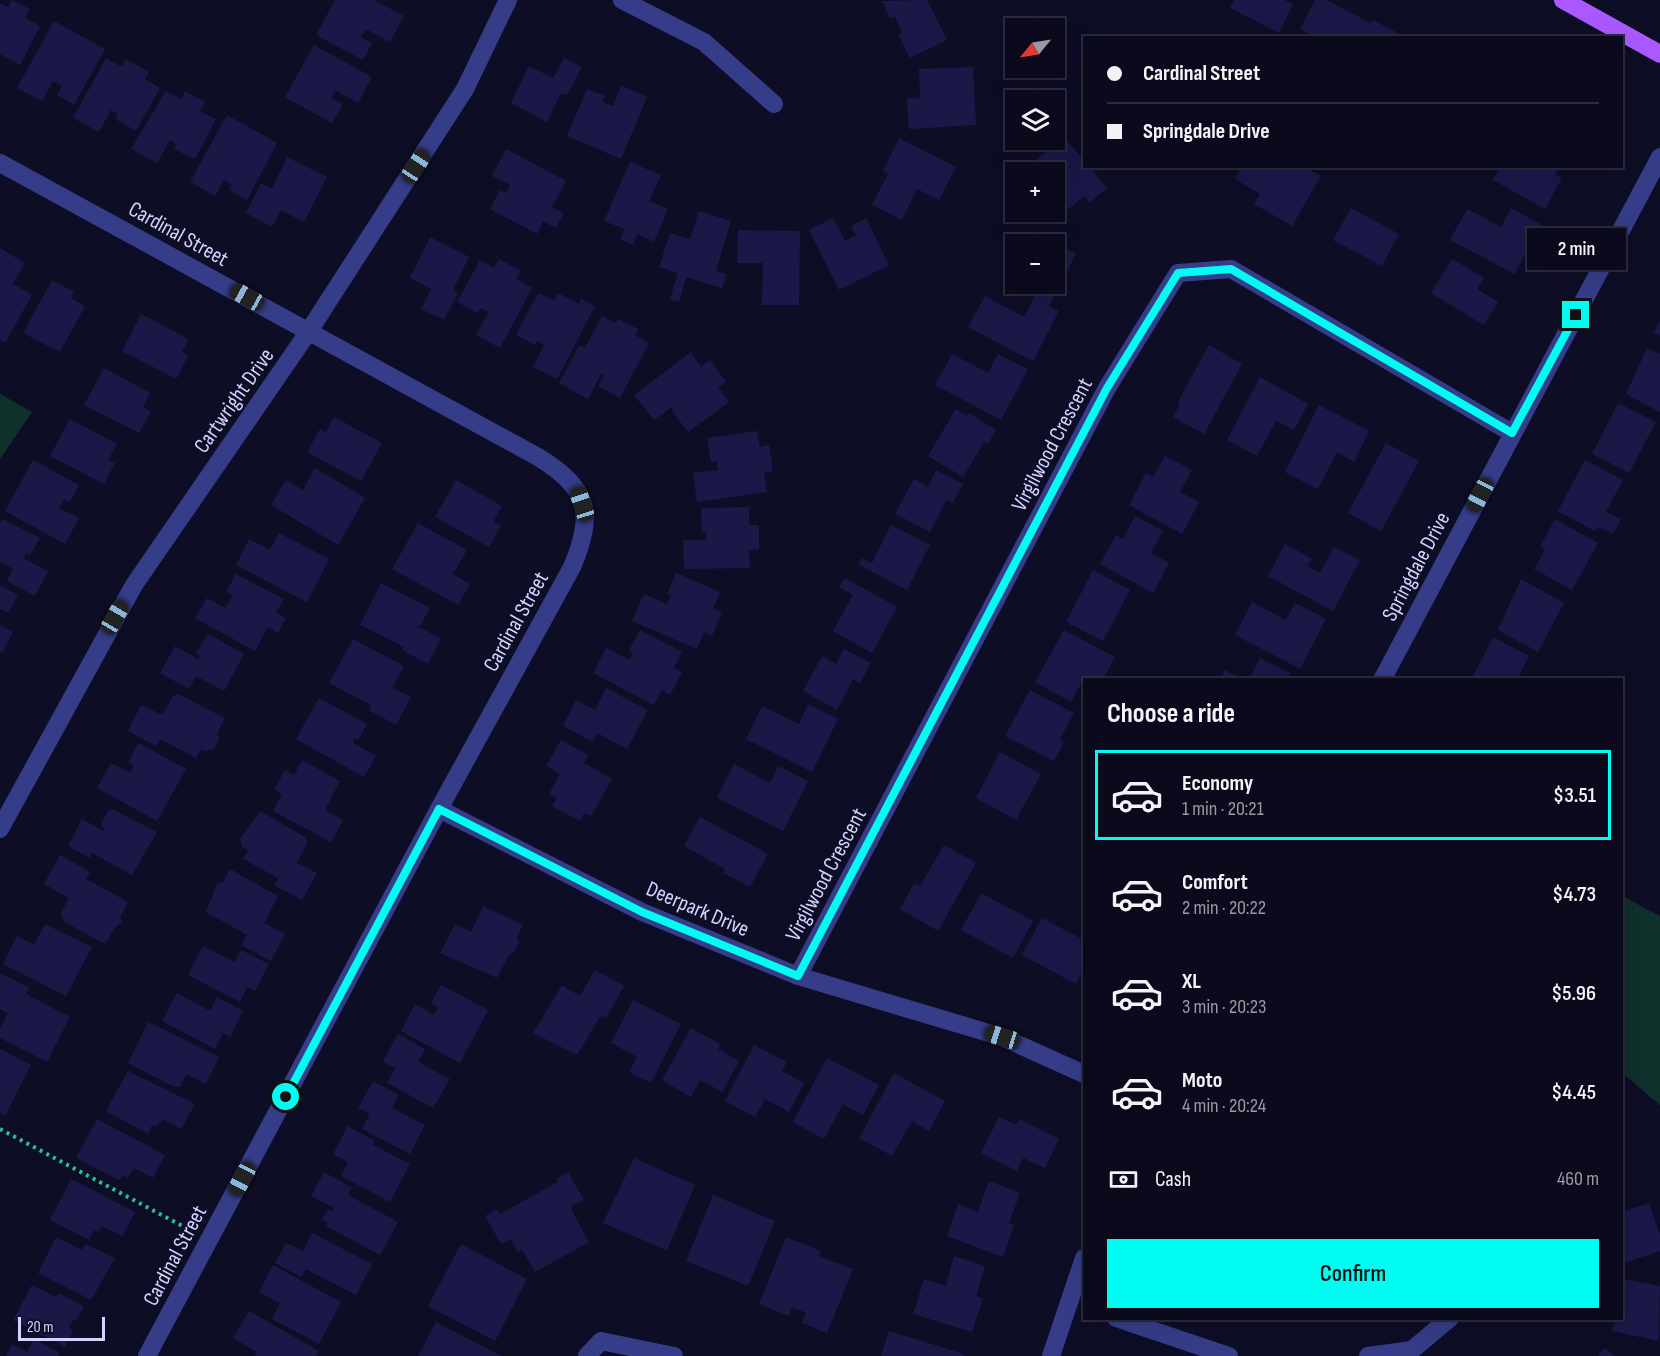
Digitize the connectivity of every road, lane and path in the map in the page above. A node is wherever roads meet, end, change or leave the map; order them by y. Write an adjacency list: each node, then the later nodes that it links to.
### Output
1 (508, 0): 8 (street, Cartwright Drive)
2 (622, 0): 5 (street)
3 (1563, 0): 4 (main road)
4 (1660, 54)
5 (774, 104)
6 (1660, 157): 9 (street, Springdale Drive)
7 (0, 163): 8 (street, Cardinal Street)
8 (309, 332): 11 (street, Cardinal Street); 12 (street, Cartwright Drive)
9 (1512, 433): 10 (street, Springdale Drive); 13 (street, Virgilwood Crescent)
10 (1383, 678)
11 (439, 809): 13 (street, Deerpark Drive); 16 (street, Cardinal Street)
12 (0, 830)
13 (798, 976): 14 (street, Deerpark Drive)
14 (1083, 1074)
15 (0, 1129): 16 (path)
16 (209, 1240): 21 (street, Cardinal Street)
17 (1083, 1266): 18 (street)
18 (1078, 1303): 24 (street)
19 (1122, 1320): 25 (street)
20 (1448, 1320): 26 (street)
21 (147, 1356)
22 (587, 1356): 23 (street)
23 (674, 1356)
24 (1051, 1356)
25 (1229, 1356)
26 (1368, 1356)

